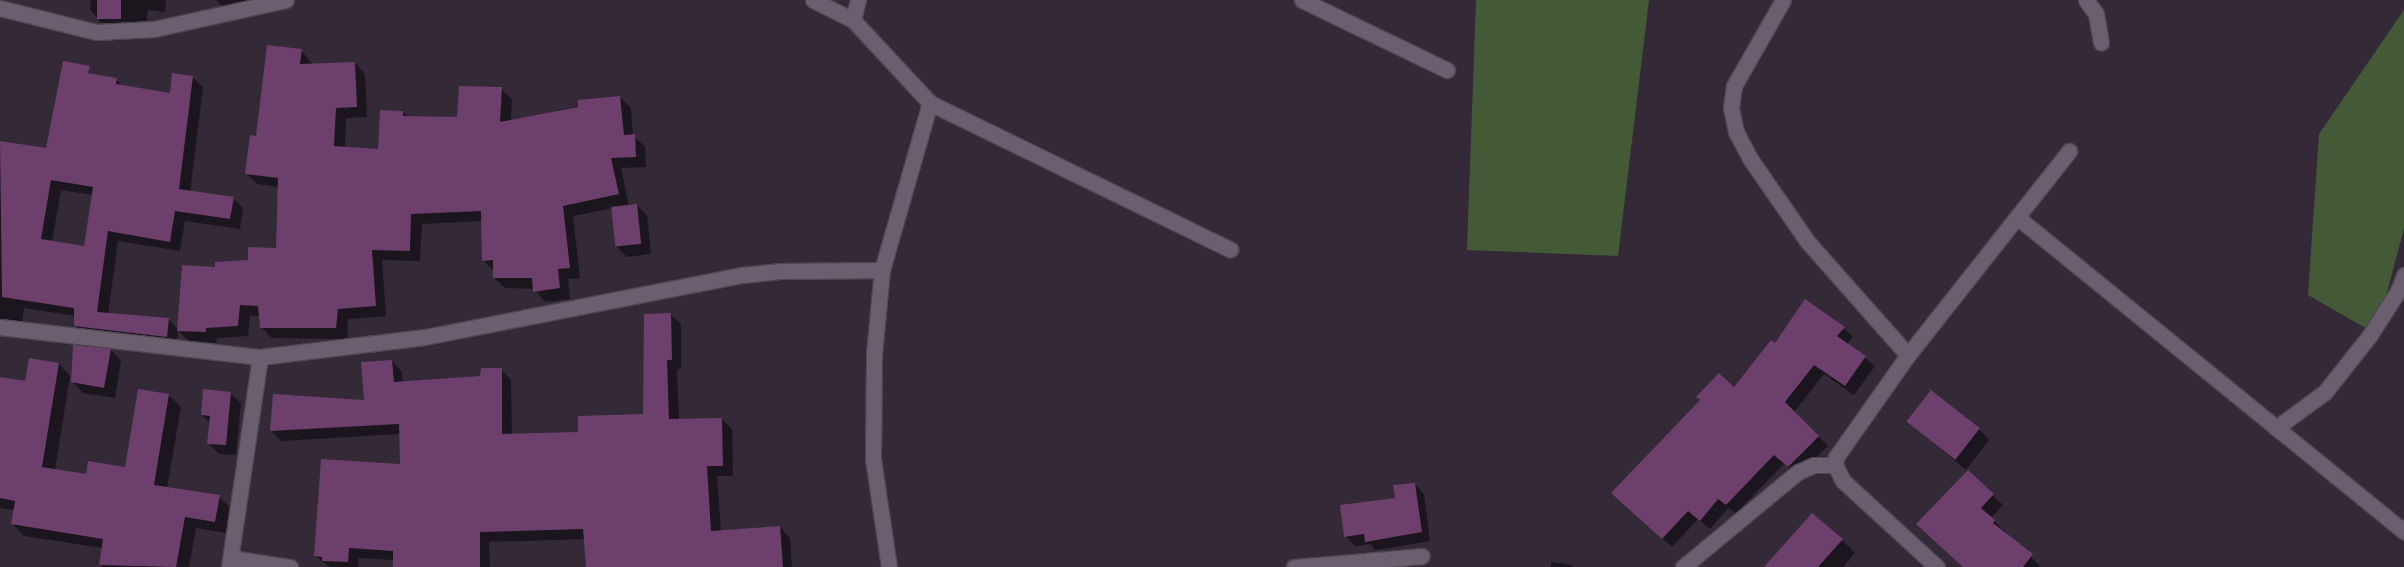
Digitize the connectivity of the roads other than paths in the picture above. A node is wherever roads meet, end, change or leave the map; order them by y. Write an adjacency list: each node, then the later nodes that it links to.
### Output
1 (286, 0): 7 (street)
2 (813, 0): 8 (street)
3 (858, 0): 8 (street)
4 (1302, 0): 10 (street)
5 (1783, 0): 18 (street)
6 (2086, 0): 9 (street)
7 (0, 8)
8 (853, 20): 11 (street)
9 (2101, 43)
10 (1447, 70)
11 (930, 103): 14 (street); 15 (street)
12 (2068, 151): 13 (street)
13 (2017, 218): 18 (street); 20 (street)
14 (1230, 249)
15 (882, 270): 19 (street); 26 (street)
16 (2404, 275): 20 (street)
17 (0, 327): 19 (street)
18 (1908, 355): 21 (street)
19 (260, 357): 24 (street)
20 (2276, 428): 22 (street)
21 (1835, 465): 28 (street); 29 (street)
22 (2404, 532)
23 (1422, 556): 27 (street)
24 (230, 562): 25 (street)
25 (290, 567)
26 (889, 567)
27 (1294, 567)
28 (1683, 567)
29 (1937, 567)

